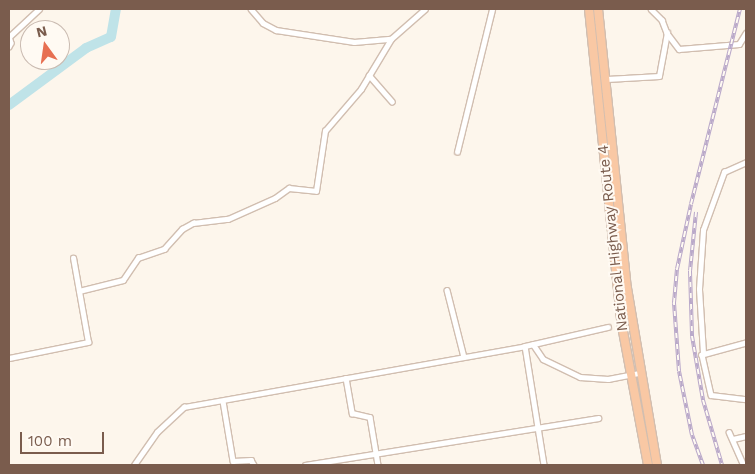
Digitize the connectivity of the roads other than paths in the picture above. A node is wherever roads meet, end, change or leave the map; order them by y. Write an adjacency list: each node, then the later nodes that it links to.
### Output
1 (39, 9): 10 (street)
2 (251, 9): 11 (street)
3 (425, 9): 11 (street)
4 (492, 9): 16 (street)
5 (589, 9): 29 (highway, National Highway Route 4)
6 (598, 9): 14 (highway, National Highway Route 4)
7 (651, 9): 8 (street)
8 (667, 33): 9 (street); 14 (street)
9 (746, 33)
10 (9, 36): 12 (street)
11 (391, 39): 13 (street)
12 (9, 48)
13 (369, 75): 15 (street); 20 (street)
14 (607, 79): 28 (highway, National Highway Route 4)
15 (392, 101)
16 (457, 152)
17 (746, 162): 25 (street)
18 (72, 258): 20 (street)
19 (446, 290): 26 (street)
20 (79, 291): 27 (street)
21 (608, 327): 23 (street)
22 (746, 343): 25 (street)
23 (533, 344): 24 (street); 29 (street)
24 (526, 346): 26 (street); 34 (street)
25 (703, 353): 31 (street)
26 (464, 357): 30 (street)
27 (9, 358)
28 (640, 373): 29 (street); 45 (highway, National Highway Route 4)
29 (629, 376): 44 (highway, National Highway Route 4)
30 (346, 378): 32 (street); 38 (street)
31 (746, 399)
32 (224, 400): 39 (street); 40 (street)
33 (598, 418): 34 (street)
34 (538, 428): 38 (street); 43 (street)
35 (729, 432): 37 (street)
36 (746, 436): 37 (street)
37 (733, 439): 46 (street)
38 (376, 454): 41 (street); 42 (street)
39 (134, 465)
40 (254, 465)
41 (305, 465)
42 (378, 465)
43 (544, 465)
44 (648, 465)
45 (657, 465)
46 (744, 465)

